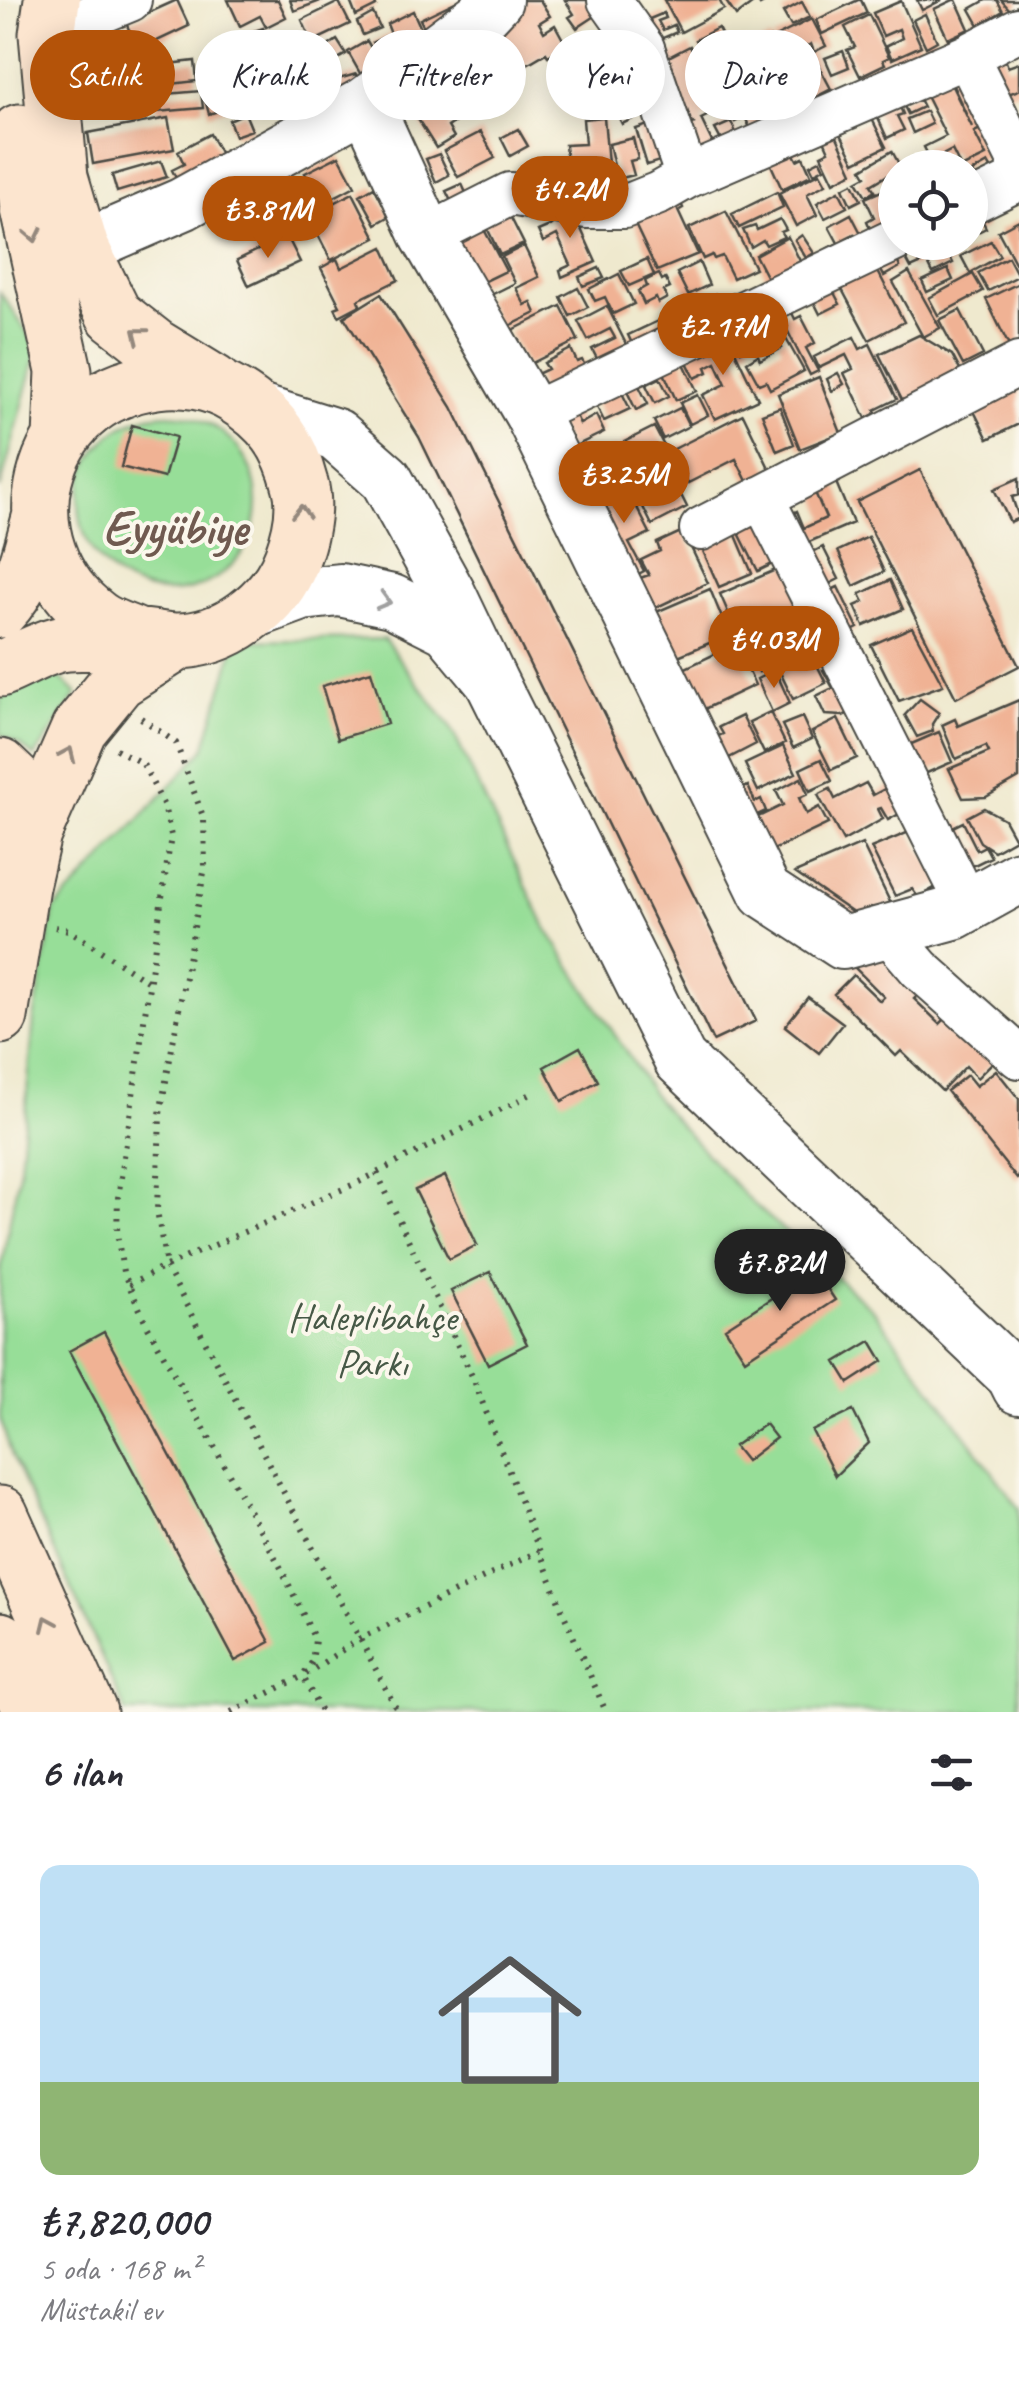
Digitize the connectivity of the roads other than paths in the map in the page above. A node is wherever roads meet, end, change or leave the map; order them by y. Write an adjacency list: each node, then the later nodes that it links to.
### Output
1 (130, 0): 4 (street)
2 (609, 0): 11 (street)
3 (483, 6): 6 (street)
4 (40, 11): 15 (main road); 20 (main road, one-way to 20)
5 (1019, 29): 7 (street)
6 (454, 30)
7 (967, 56): 10 (street); 11 (street)
8 (362, 105): 15 (street)
9 (374, 120): 14 (street)
10 (1019, 162)
11 (687, 177): 14 (street)
12 (1019, 179): 13 (street)
13 (988, 194)
14 (427, 236): 19 (street)
15 (82, 248): 18 (main road, one-way to 15)
16 (878, 248): 19 (street)
17 (1019, 364): 21 (street)
18 (240, 399): 20 (main road); 25 (main road, one-way to 18); 28 (street)
19 (531, 414): 33 (street)
20 (61, 438): 22 (main road)
21 (762, 498): 23 (street); 32 (street)
22 (40, 518): 24 (main road); 26 (main road)
23 (701, 529)
24 (0, 610)
25 (256, 611): 26 (main road); 28 (street, one-way to 28)
26 (159, 639): 27 (main road); 31 (main road, one-way to 26)
27 (0, 669)
28 (491, 681): 36 (street)
29 (0, 767): 31 (main road)
30 (1019, 877): 32 (street)
31 (19, 903): 34 (main road)
32 (968, 905): 33 (street)
33 (888, 932): 35 (street)
34 (0, 1016)
35 (1019, 1057)
36 (1019, 1388)
37 (0, 1514): 40 (main road, one-way to 37)
38 (0, 1640): 39 (main road)
39 (31, 1712)
40 (89, 1712)

